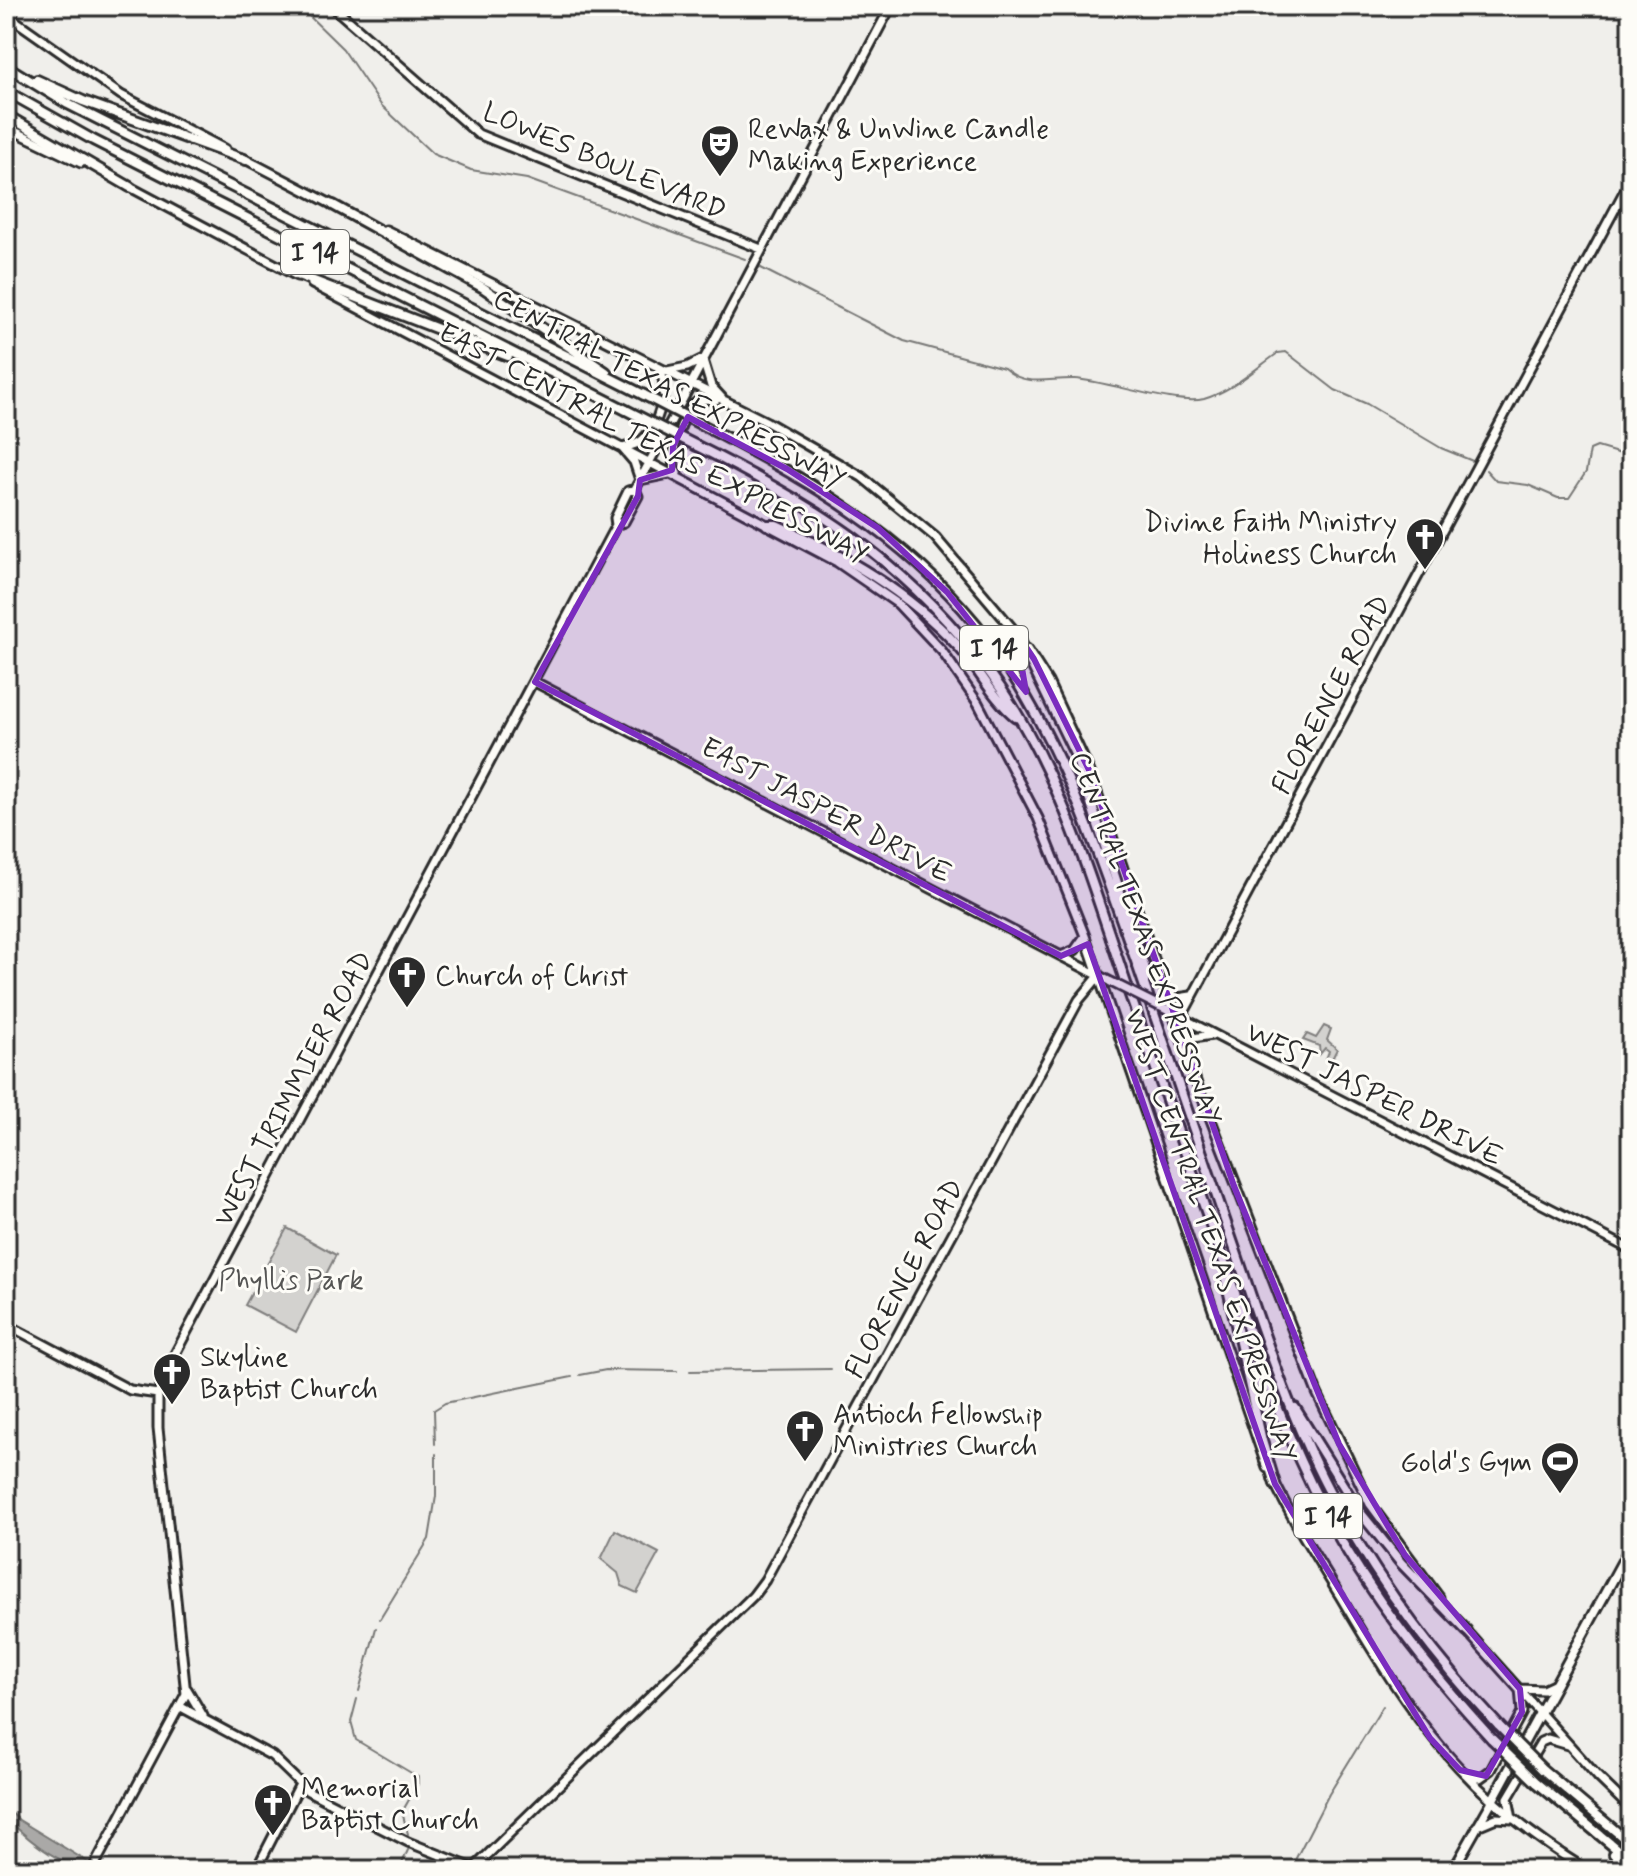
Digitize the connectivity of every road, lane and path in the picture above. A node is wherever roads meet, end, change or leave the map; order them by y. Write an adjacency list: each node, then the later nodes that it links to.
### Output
1 (332, 6): 12 (main road, LOWES BOULEVARD)
2 (891, 6): 12 (main road, WEST TRIMMIER ROAD)
3 (6, 14): 8 (main road)
4 (6, 65): 8 (highway); 18 (highway, CENTRAL TEXAS EXPRESSWAY / I 14)
5 (6, 91): 15 (highway, CENTRAL TEXAS EXPRESSWAY / I 14)
6 (6, 115): 10 (highway)
7 (6, 127): 10 (main road, EAST CENTRAL TEXAS EXPRESSWAY)
8 (246, 160): 11 (main road)
9 (1631, 179): 36 (main road, FLORENCE ROAD)
10 (130, 187): 13 (main road, EAST CENTRAL TEXAS EXPRESSWAY)
11 (333, 205): 16 (main road); 18 (highway)
12 (761, 249): 14 (main road, WEST TRIMMIER ROAD)
13 (293, 273): 15 (highway); 20 (main road, EAST CENTRAL TEXAS EXPRESSWAY)
14 (703, 359): 16 (main road); 17 (main road, WEST TRIMMIER ROAD); 19 (main road)
15 (533, 363): 30 (highway, CENTRAL TEXAS EXPRESSWAY / I 14, bridge)
16 (662, 369): 17 (main road); 20 (main road)
17 (690, 383): 19 (main road); 21 (main road, WEST TRIMMIER ROAD)
18 (622, 385): 34 (highway, CENTRAL TEXAS EXPRESSWAY / I 14, bridge)
19 (726, 402): 24 (main road); 28 (main road)
20 (622, 448): 21 (main road, EAST CENTRAL TEXAS EXPRESSWAY); 23 (main road)
21 (649, 461): 22 (main road, EAST CENTRAL TEXAS EXPRESSWAY); 23 (main road, WEST TRIMMIER ROAD)
22 (674, 474): 23 (main road); 24 (main road, EAST CENTRAL TEXAS EXPRESSWAY)
23 (640, 480): 25 (main road, WEST TRIMMIER ROAD)
24 (684, 480): 27 (main road, EAST CENTRAL TEXAS EXPRESSWAY)
25 (635, 489): 26 (main road, WEST TRIMMIER ROAD); 26 (main road, WEST TRIMMIER ROAD)
26 (616, 525): 29 (main road, WEST TRIMMIER ROAD)
27 (767, 525): 30 (highway); 31 (main road, EAST CENTRAL TEXAS EXPRESSWAY)
28 (1016, 632): 34 (highway); 35 (main road)
29 (535, 682): 32 (main road, EAST JASPER DRIVE); 45 (main road, WEST TRIMMIER ROAD)
30 (1023, 722): 43 (highway, CENTRAL TEXAS EXPRESSWAY / I 14)
31 (1085, 936): 32 (main road); 33 (main road, EAST CENTRAL TEXAS EXPRESSWAY)
32 (1061, 956): 33 (main road, EAST JASPER DRIVE)
33 (1099, 976): 37 (main road, FLORENCE ROAD); 38 (main road, WEST CENTRAL TEXAS EXPRESSWAY); 39 (main road, WEST JASPER DRIVE, bridge)
34 (1144, 984): 46 (highway, CENTRAL TEXAS EXPRESSWAY / I 14)
35 (1166, 991): 36 (main road); 39 (main road)
36 (1192, 995): 39 (main road, FLORENCE ROAD)
37 (1081, 996): 38 (main road); 68 (main road, FLORENCE ROAD)
38 (1107, 1001): 47 (main road, WEST CENTRAL TEXAS EXPRESSWAY)
39 (1177, 1016): 40 (main road, WEST JASPER DRIVE); 41 (main road, WEST CENTRAL TEXAS EXPRESSWAY)
40 (1213, 1035): 41 (main road); 42 (main road, WEST JASPER DRIVE)
41 (1187, 1054): 49 (main road, WEST CENTRAL TEXAS EXPRESSWAY)
42 (1631, 1250)
43 (1223, 1259): 47 (highway); 61 (highway, CENTRAL TEXAS EXPRESSWAY / I 14, bridge)
44 (6, 1324): 45 (main road)
45 (158, 1394): 51 (main road, WEST TRIMMIER ROAD)
46 (1286, 1396): 49 (highway); 64 (highway, CENTRAL TEXAS EXPRESSWAY / I 14, bridge)
47 (1275, 1484): 57 (main road, WEST CENTRAL TEXAS EXPRESSWAY)
48 (1631, 1546): 50 (highway)
49 (1467, 1631): 52 (main road, WEST CENTRAL TEXAS EXPRESSWAY)
50 (1556, 1684): 52 (main road); 54 (highway)
51 (186, 1689): 53 (main road, WEST TRIMMIER ROAD); 55 (main road)
52 (1520, 1689): 54 (main road, WEST CENTRAL TEXAS EXPRESSWAY); 57 (main road)
53 (181, 1707): 55 (main road); 66 (main road, WEST TRIMMIER ROAD)
54 (1540, 1712): 56 (main road, WEST CENTRAL TEXAS EXPRESSWAY); 59 (highway)
55 (211, 1723): 58 (main road)
56 (1570, 1746): 60 (main road, WEST CENTRAL TEXAS EXPRESSWAY); 62 (main road)
57 (1460, 1770): 59 (main road, WEST CENTRAL TEXAS EXPRESSWAY)
58 (299, 1786): 67 (main road); 68 (main road)
59 (1492, 1801): 62 (main road, WEST CENTRAL TEXAS EXPRESSWAY); 63 (main road)
60 (1631, 1809)
61 (1572, 1815): 65 (highway, CENTRAL TEXAS EXPRESSWAY / I 14); 71 (highway)
62 (1512, 1819): 63 (main road); 70 (main road, WEST CENTRAL TEXAS EXPRESSWAY)
63 (1477, 1826): 69 (main road)
64 (1631, 1844)
65 (1631, 1861)
66 (92, 1870)
67 (256, 1870)
68 (474, 1870)
69 (1453, 1870)
70 (1587, 1870)
71 (1631, 1870)

